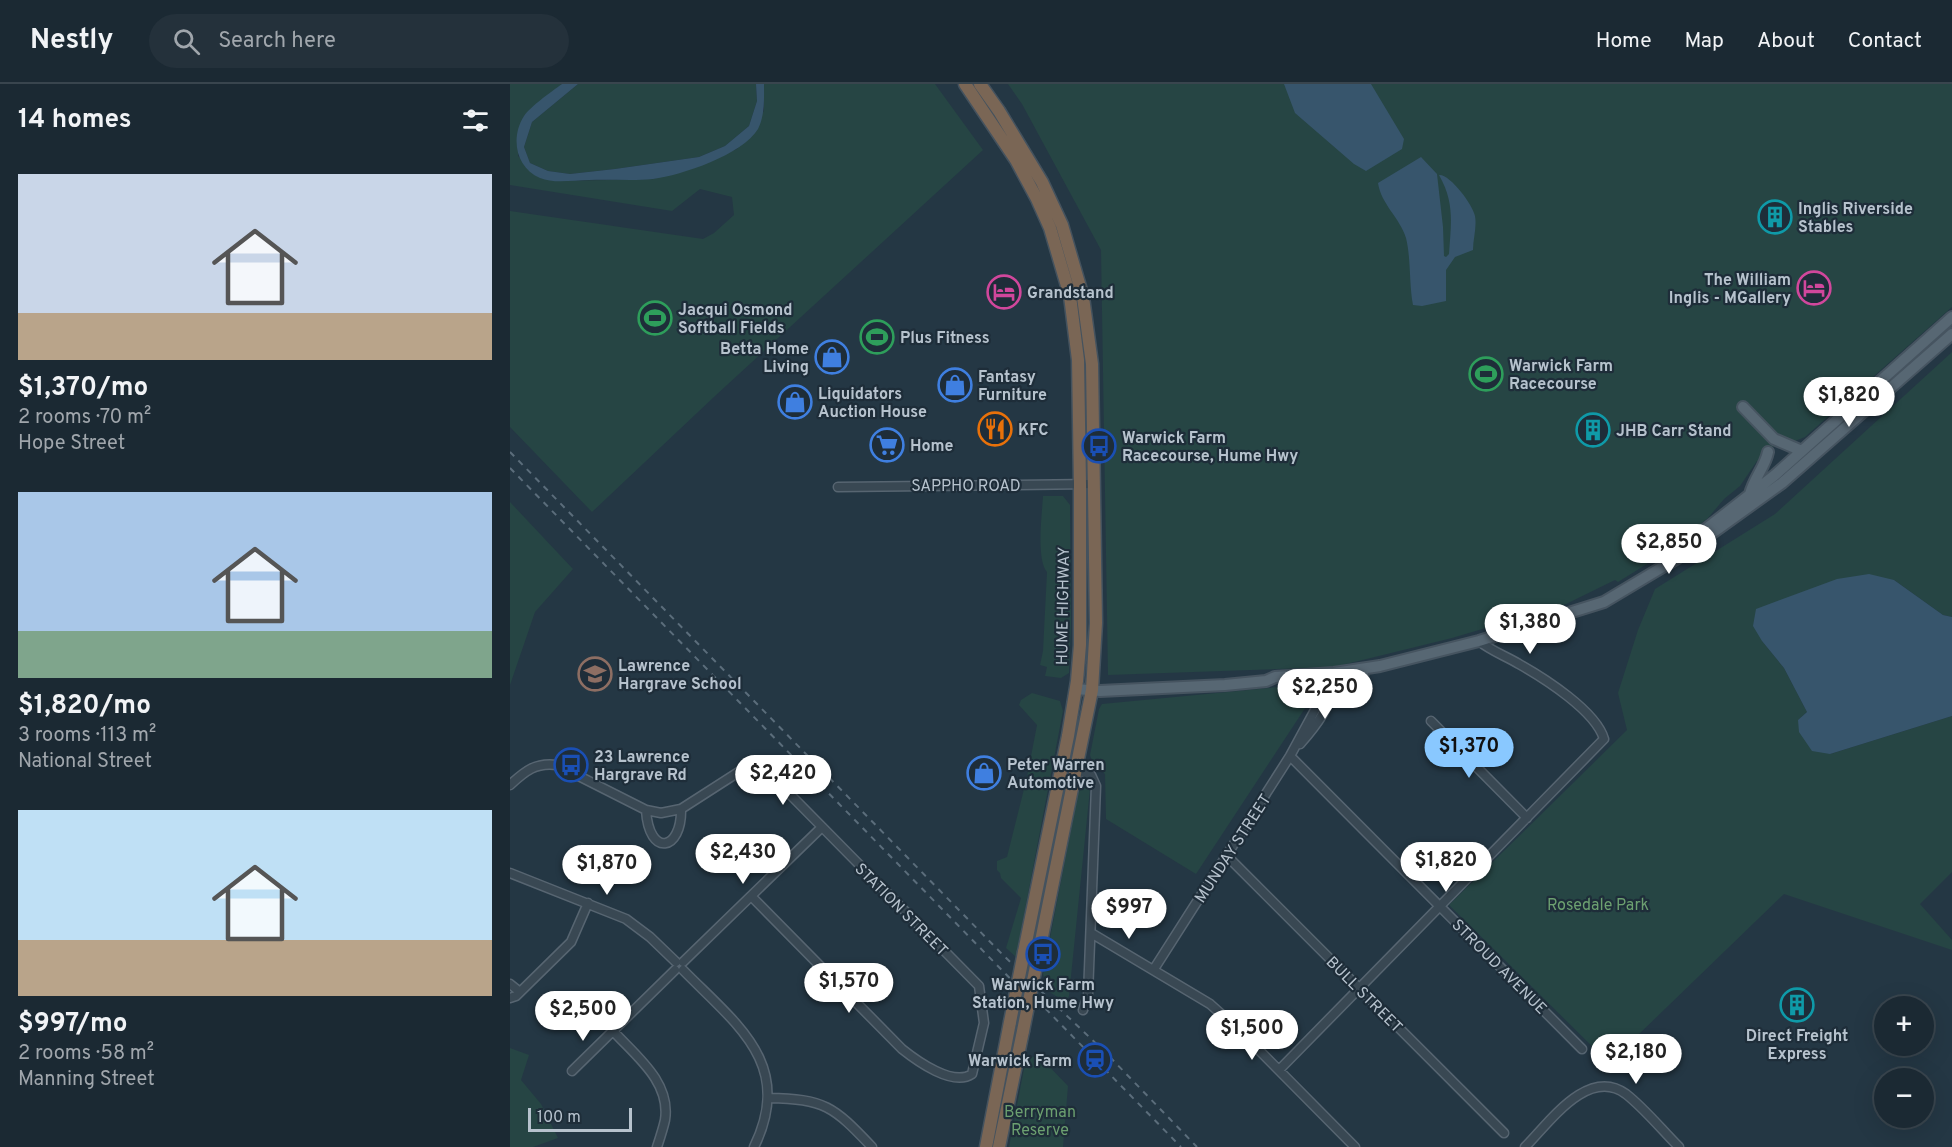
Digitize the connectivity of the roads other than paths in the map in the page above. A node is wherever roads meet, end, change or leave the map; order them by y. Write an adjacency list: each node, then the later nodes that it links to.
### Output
1 (965, 84): 3 (highway, HUME HIGHWAY)
2 (980, 84): 3 (highway, HUME HIGHWAY)
3 (994, 114): 9 (highway, HUME HIGHWAY); 10 (highway, HUME HIGHWAY)
4 (1952, 317): 7 (main road)
5 (1952, 334): 13 (main road)
6 (1743, 407): 7 (main road)
7 (1802, 451): 12 (main road)
8 (1768, 452): 12 (main road)
9 (1080, 484): 10 (street, SAPPHO ROAD); 11 (street, SAPPHO ROAD); 17 (highway, HUME HIGHWAY)
10 (1094, 484): 18 (highway, HUME HIGHWAY)
11 (838, 487)
12 (1750, 495): 13 (main road)
13 (1595, 603): 14 (main road)
14 (1479, 641): 15 (main road); 25 (street)
15 (1334, 677): 16 (main road); 20 (street, MUNDAY STREET)
16 (1322, 678): 18 (main road); 20 (street, MUNDAY STREET)
17 (1076, 689): 18 (main road); 49 (highway, HUME HIGHWAY, bridge)
18 (1092, 690): 21 (highway, HUME HIGHWAY)
19 (1431, 721): 25 (street)
20 (1290, 756): 27 (street, MUNDAY STREET); 31 (street, STROUD AVENUE)
21 (1075, 770): 32 (street); 50 (highway, HUME HIGHWAY, bridge)
22 (510, 785): 24 (street)
23 (681, 809): 24 (street); 24 (street); 26 (street, STATION STREET)
24 (646, 810)
25 (1527, 818): 31 (street)
26 (822, 827): 29 (street); 29 (street, STATION STREET)
27 (1226, 855): 34 (street, MUNDAY STREET); 36 (street, BULL STREET)
28 (510, 873): 30 (street)
29 (751, 896): 33 (street)
30 (588, 903): 33 (street); 37 (street)
31 (1441, 906): 36 (street); 41 (street, STROUD AVENUE)
32 (1091, 933): 34 (street); 39 (street)
33 (680, 966): 40 (street); 44 (street)
34 (1154, 969): 42 (street)
35 (510, 984): 37 (street)
36 (1359, 988): 42 (street); 45 (street, BULL STREET)
37 (520, 992): 38 (street)
38 (510, 998)
39 (1083, 1010)
40 (613, 1031): 43 (street); 46 (street)
41 (1582, 1049)
42 (1279, 1070): 51 (street)
43 (572, 1071)
44 (768, 1098): 47 (street); 48 (street)
45 (1504, 1133)
46 (657, 1147)
47 (754, 1147)
48 (872, 1147)
49 (986, 1147)
50 (999, 1147)
51 (1355, 1147)
52 (1525, 1147): 53 (street)
53 (1679, 1147)

